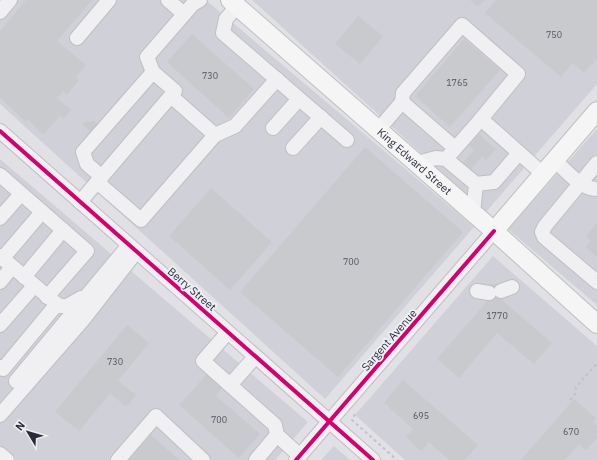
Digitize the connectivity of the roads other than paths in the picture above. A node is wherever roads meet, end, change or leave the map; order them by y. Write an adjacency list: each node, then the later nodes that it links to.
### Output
1 (10, 0): 6 (street)
2 (109, 0): 8 (street)
3 (168, 0): 7 (street)
4 (200, 0): 7 (street)
5 (233, 3): 10 (street); 18 (main road, King Edward Street)
6 (0, 12)
7 (184, 14): 9 (street)
8 (77, 38)
9 (152, 72): 11 (street); 30 (street)
10 (276, 79): 12 (street); 20 (street)
11 (171, 96): 20 (street); 30 (street)
12 (299, 99): 15 (street); 17 (street)
13 (402, 102): 16 (street); 18 (street); 24 (street)
14 (597, 111): 25 (main road, Sargent Avenue)
15 (321, 117): 21 (street); 22 (street)
16 (481, 119): 23 (street); 24 (street)
17 (273, 128)
18 (378, 130): 26 (main road, King Edward Street)
19 (0, 131): 35 (street, Berry Street)
20 (215, 135): 30 (street)
21 (347, 140)
22 (293, 148)
23 (519, 152): 28 (street); 32 (street)
24 (451, 153): 26 (street); 32 (street)
25 (554, 160): 28 (main road, Sargent Avenue); 31 (street)
26 (416, 163): 37 (main road, King Edward Street)
27 (597, 163): 31 (street)
28 (543, 174): 40 (main road, Sargent Avenue)
29 (0, 176): 34 (street)
30 (100, 179): 35 (street)
31 (580, 183): 33 (street); 45 (street)
32 (476, 184): 37 (street)
33 (597, 189)
34 (21, 194): 36 (street); 38 (street)
35 (80, 202): 41 (street, Berry Street)
36 (42, 212): 39 (street); 42 (street)
37 (473, 213): 40 (main road, King Edward Street)
38 (0, 218)
39 (63, 230): 43 (street); 47 (street)
40 (494, 231): 48 (main road, King Edward Street); 56 (street, Sargent Avenue)
41 (133, 249): 46 (street); 50 (street, Berry Street); 53 (street)
42 (5, 261): 43 (street); 44 (street)
43 (29, 281): 47 (street); 49 (street)
44 (0, 282)
45 (597, 282)
46 (92, 290): 47 (street); 53 (street)
47 (52, 300): 52 (street)
48 (597, 324)
49 (0, 325)
50 (228, 332): 51 (street, Berry Street); 54 (street)
51 (255, 357): 54 (street); 56 (street, Berry Street)
52 (1, 368): 53 (street)
53 (20, 384): 55 (street)
54 (230, 385): 57 (street)
55 (3, 406)
56 (330, 422): 59 (street, Sargent Avenue); 64 (street, Berry Street)
57 (277, 435): 59 (street); 63 (street)
58 (0, 454): 60 (street)
59 (298, 458)
60 (8, 460)
61 (118, 460): 62 (street)
62 (203, 460)
63 (256, 460)
64 (373, 460)

